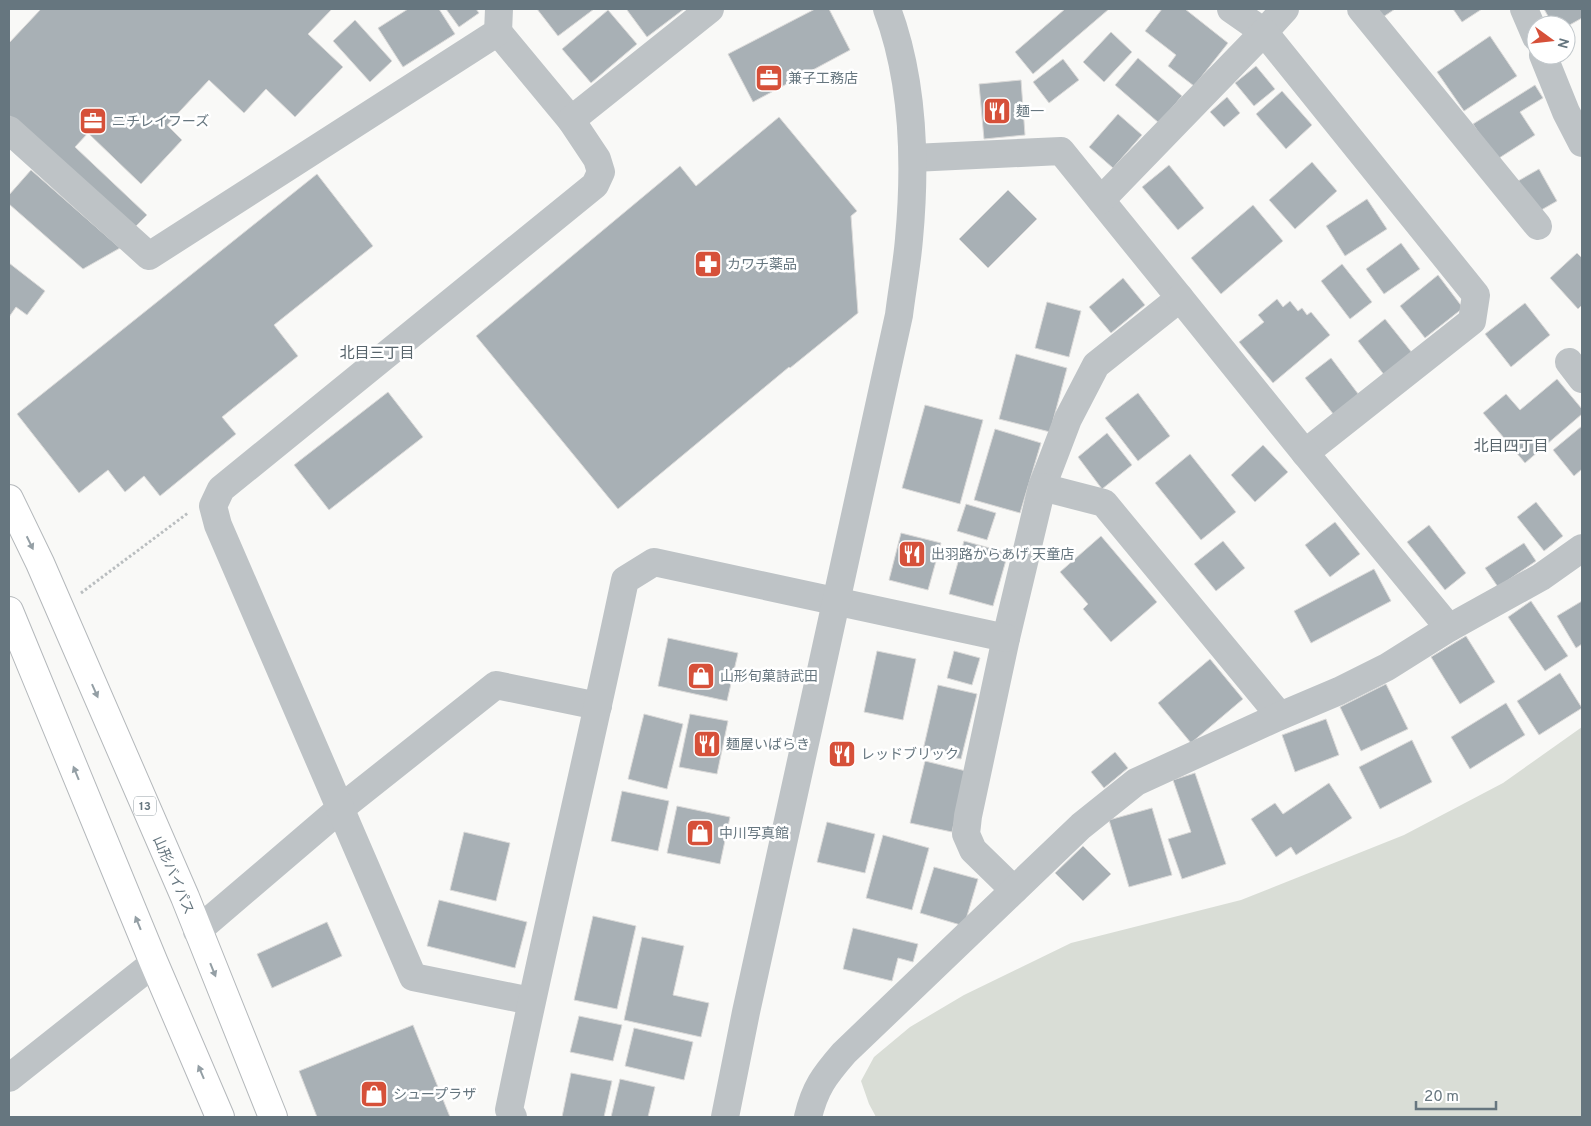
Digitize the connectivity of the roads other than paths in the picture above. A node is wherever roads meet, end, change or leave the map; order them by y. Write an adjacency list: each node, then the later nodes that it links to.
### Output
1 (710, 9): 9 (street)
2 (887, 9): 12 (street)
3 (1231, 9): 7 (street)
4 (1285, 9): 7 (street)
5 (1360, 9): 14 (street)
6 (499, 20): 9 (street); 10 (street)
7 (1264, 32): 13 (street); 16 (street)
8 (1547, 65): 11 (street)
9 (571, 120): 26 (street)
10 (9, 130)
11 (1582, 143)
12 (913, 158): 13 (street); 20 (street)
13 (1101, 200): 15 (street)
14 (1538, 226)
15 (1180, 298): 16 (street); 17 (street)
16 (1305, 453): 22 (street)
17 (1042, 487): 23 (street); 25 (street)
18 (9, 499): 28 (highway, 山形バイパス / 13, one-way to 28)
19 (1582, 548): 22 (street)
20 (836, 601): 23 (street); 24 (street); 35 (street)
21 (9, 611): 29 (highway, one-way to 21)
22 (1449, 628): 25 (street)
23 (1006, 638): 27 (street)
24 (598, 706): 26 (street); 30 (street)
25 (1280, 716): 27 (street)
26 (341, 808): 28 (street); 30 (street)
27 (1014, 890): 36 (street)
28 (197, 931): 33 (highway, 山形バイパス / 13, one-way to 33)
29 (154, 963): 31 (street); 32 (highway, one-way to 29)
30 (531, 1001): 34 (street)
31 (9, 1078)
32 (220, 1117)
33 (273, 1117)
34 (513, 1117)
35 (724, 1117)
36 (808, 1117)

